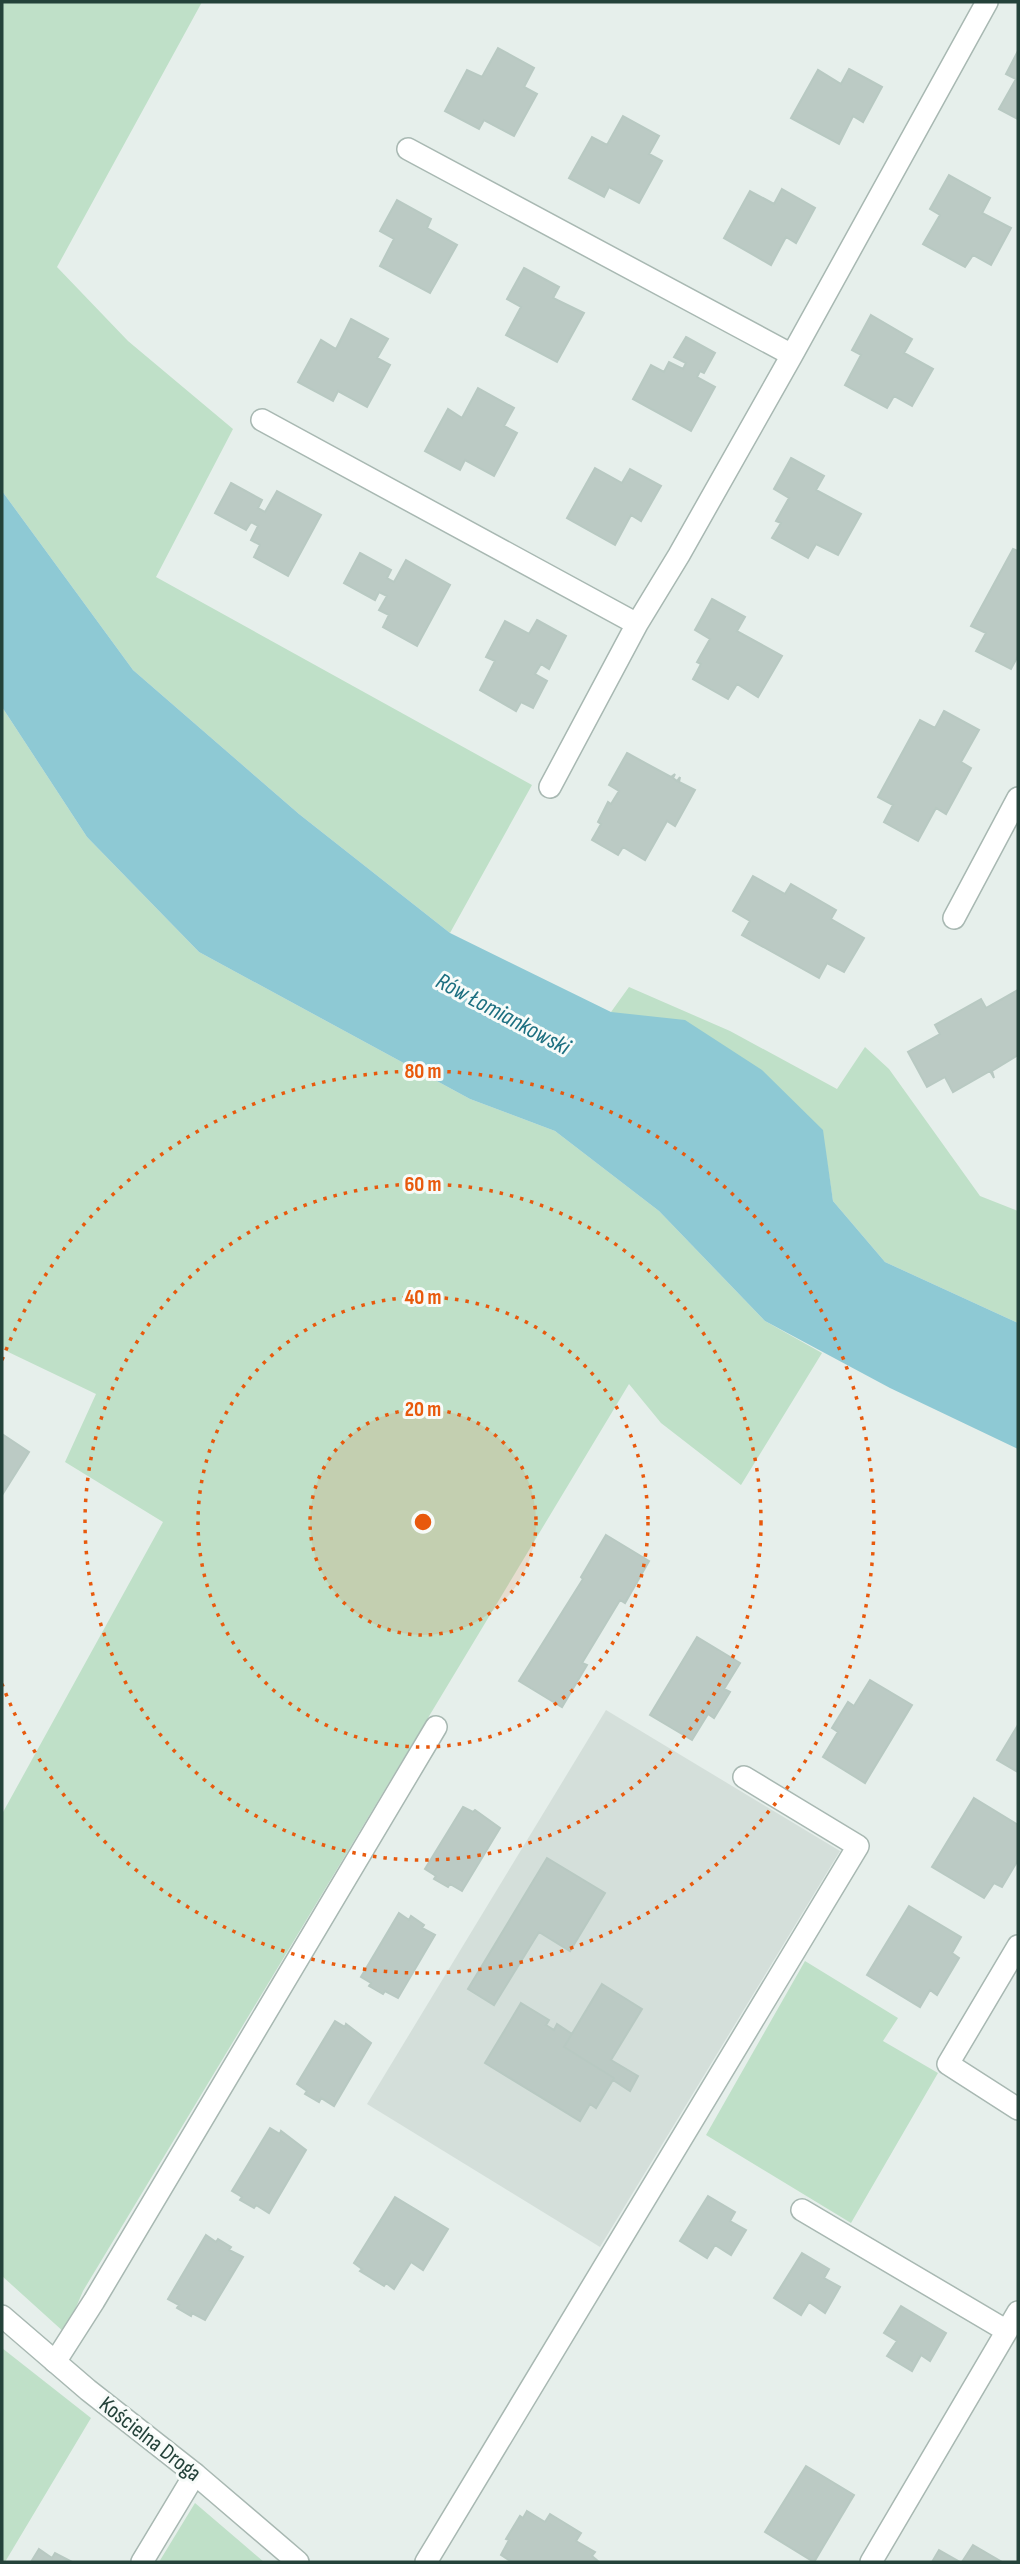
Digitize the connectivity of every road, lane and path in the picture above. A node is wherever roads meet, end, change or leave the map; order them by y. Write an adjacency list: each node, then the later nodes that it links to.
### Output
1 (987, 2): 3 (street)
2 (408, 149): 3 (street)
3 (792, 355): 5 (street)
4 (261, 420): 5 (street)
5 (637, 624): 6 (street)
6 (550, 787)
7 (1018, 798): 8 (street)
8 (954, 918)
9 (436, 1727): 17 (street)
10 (744, 1777): 21 (street)
11 (1018, 1946): 12 (street)
12 (1018, 2109)
13 (802, 2210): 16 (street)
14 (1018, 2312): 16 (street)
15 (2, 2316): 17 (street, Kościelna Droga)
16 (1007, 2331): 22 (street)
17 (55, 2362): 18 (street, Kościelna Droga)
18 (195, 2474): 19 (street); 20 (street, Kościelna Droga)
19 (142, 2562)
20 (298, 2562)
21 (426, 2562)
22 (871, 2562)

